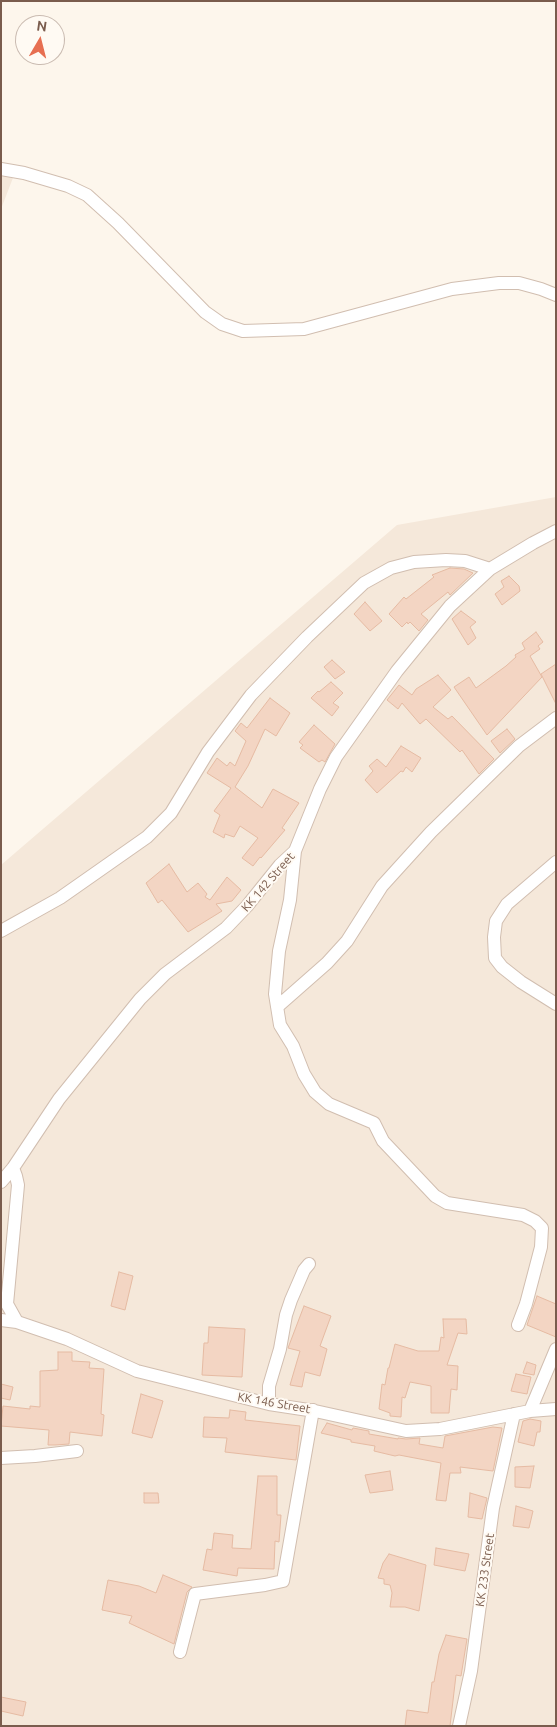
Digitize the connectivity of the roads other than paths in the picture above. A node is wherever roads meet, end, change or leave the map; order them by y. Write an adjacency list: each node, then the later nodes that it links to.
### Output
1 (1, 169): 2 (street)
2 (556, 295)
3 (556, 531): 4 (street, KK 142 Street)
4 (490, 569): 6 (street, KK 142 Street); 8 (street)
5 (556, 718): 10 (street)
6 (295, 851): 10 (street); 11 (street, KK 142 Street)
7 (556, 862): 9 (street)
8 (1, 931)
9 (556, 1004)
10 (277, 1007): 16 (street)
11 (13, 1168): 12 (street, KK 142 Street); 15 (street)
12 (1, 1182)
13 (309, 1264): 18 (street)
14 (1, 1320): 15 (street, KK 146 Street)
15 (17, 1322): 18 (street, KK 146 Street)
16 (518, 1325)
17 (556, 1349): 21 (street)
18 (269, 1404): 20 (street, KK 146 Street)
19 (556, 1409): 21 (street, KK 146 Street)
20 (313, 1410): 22 (street, KK 146 Street); 25 (street)
21 (530, 1411): 22 (street, KK 146 Street)
22 (514, 1414): 26 (street, KK 233 Street)
23 (77, 1451): 24 (street)
24 (1, 1458)
25 (180, 1652)
26 (459, 1726)

